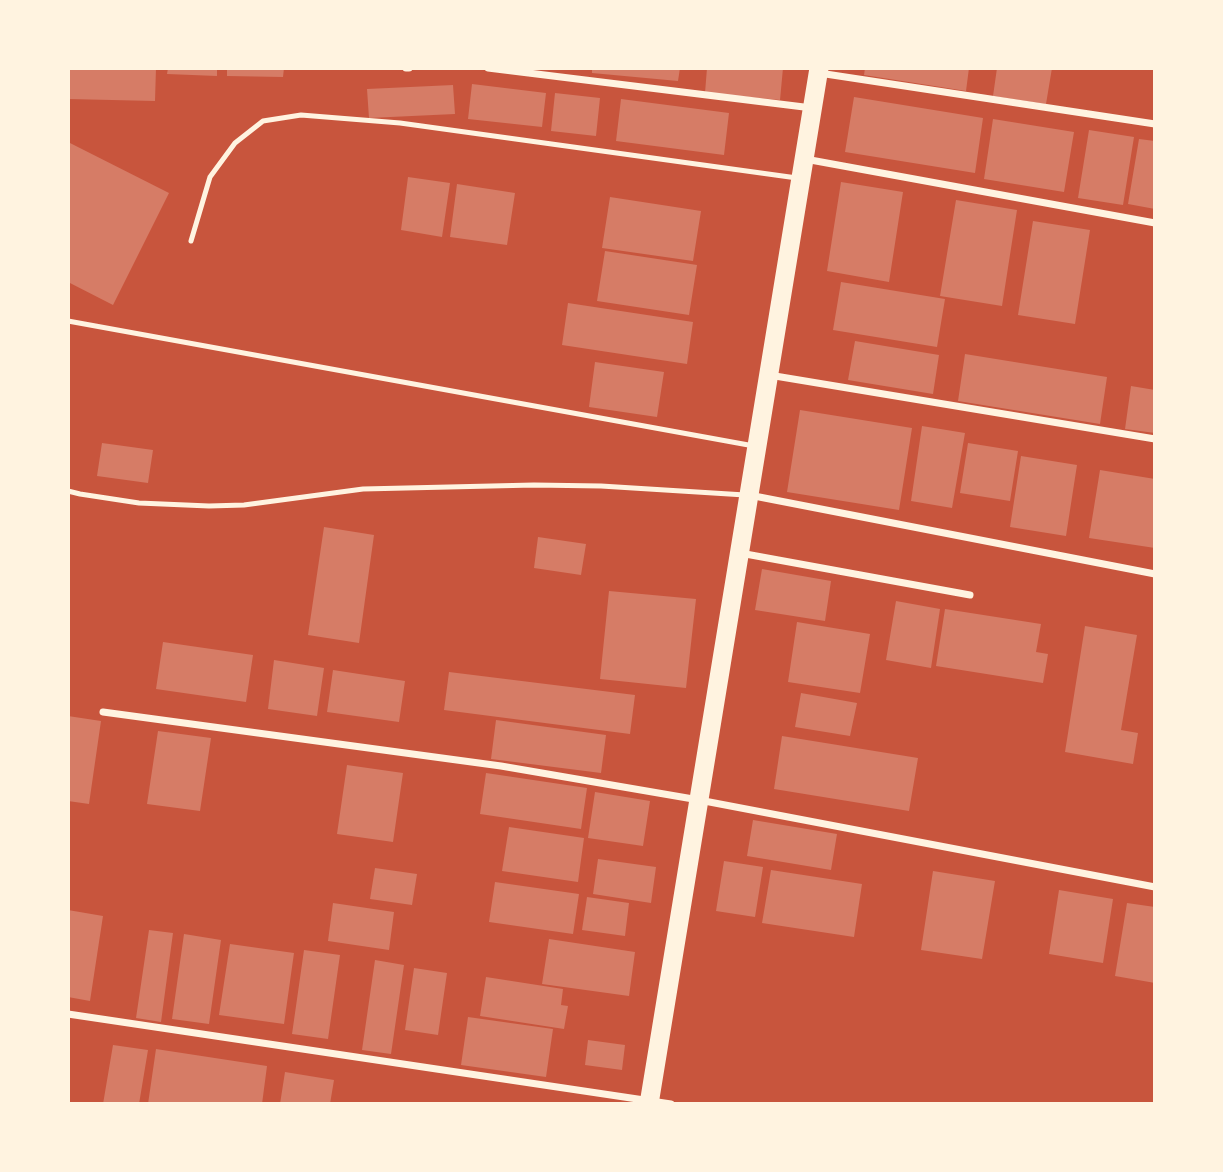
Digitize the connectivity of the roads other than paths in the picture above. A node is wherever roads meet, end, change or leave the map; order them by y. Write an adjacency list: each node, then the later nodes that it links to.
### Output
1 (488, 68): 3 (street)
2 (819, 71): 3 (highway); 4 (street)
3 (813, 108): 5 (highway)
4 (1155, 124)
5 (804, 159): 6 (highway); 7 (street)
6 (801, 179): 8 (lane); 10 (highway)
7 (1155, 223)
8 (191, 241)
9 (68, 321): 12 (lane)
10 (769, 375): 11 (street); 12 (highway)
11 (1155, 439)
12 (757, 447): 14 (highway)
13 (68, 491): 14 (lane)
14 (748, 495): 15 (highway); 16 (street)
15 (739, 553): 17 (street); 19 (highway)
16 (1155, 574)
17 (970, 595)
18 (103, 712): 19 (street)
19 (699, 800): 20 (street); 22 (highway)
20 (1155, 887)
21 (68, 1014): 22 (street)
22 (649, 1102): 23 (street)
23 (671, 1104)

